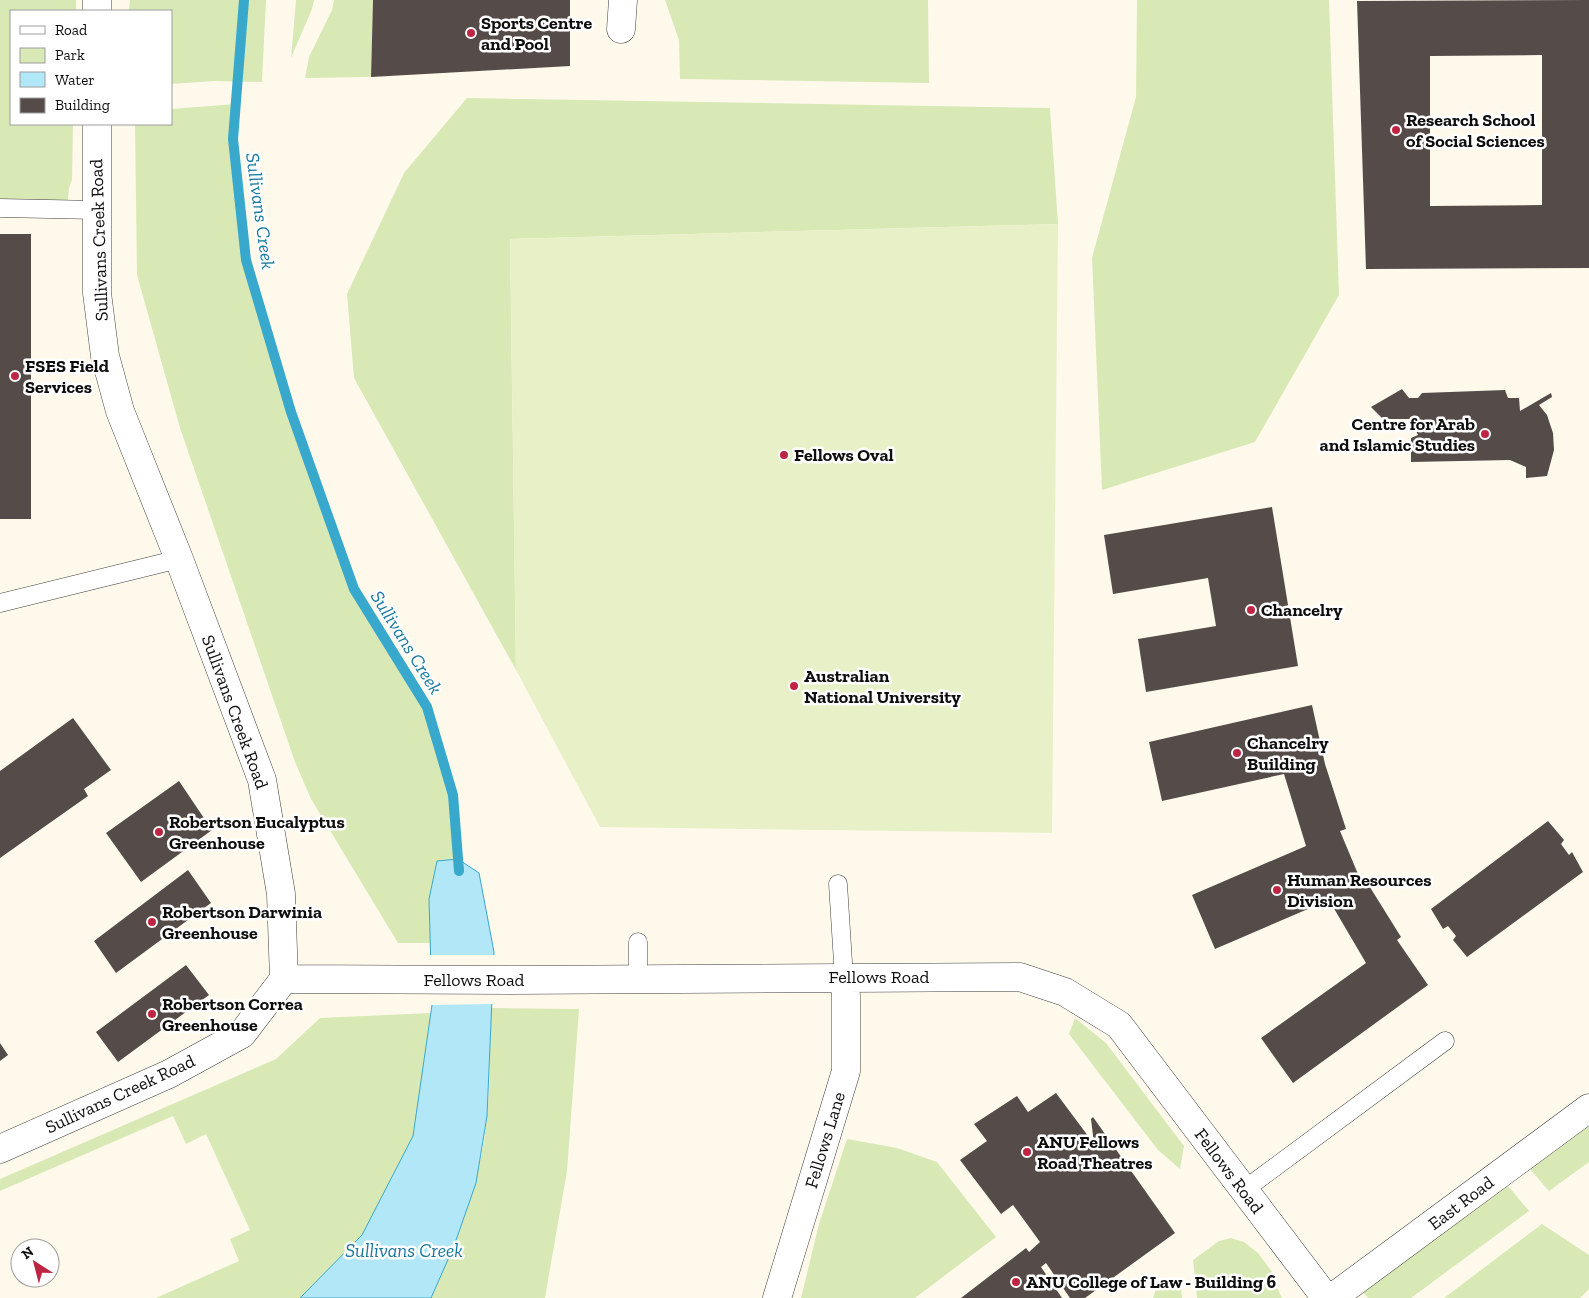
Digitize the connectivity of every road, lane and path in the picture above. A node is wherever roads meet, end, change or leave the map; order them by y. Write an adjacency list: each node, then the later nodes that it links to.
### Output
1 (623, 0): 2 (street)
2 (621, 29)
3 (97, 125): 5 (street, Sullivans Creek Road)
4 (0, 208): 5 (lane)
5 (97, 210): 6 (street, Sullivans Creek Road)
6 (179, 559): 7 (lane); 11 (street, Sullivans Creek Road)
7 (0, 604)
8 (838, 884): 10 (lane)
9 (638, 942): 12 (lane)
10 (844, 978): 12 (street, Fellows Road); 16 (street, Fellows Road); 17 (street, Fellows Lane)
11 (284, 979): 12 (street, Fellows Road); 15 (street, Sullivans Creek Road)
12 (638, 979)
13 (1445, 1041): 16 (lane)
14 (1589, 1108): 19 (street, East Road)
15 (0, 1148)
16 (1244, 1190): 18 (street, Fellows Road)
17 (777, 1298)
18 (1326, 1298)
19 (1332, 1298)

